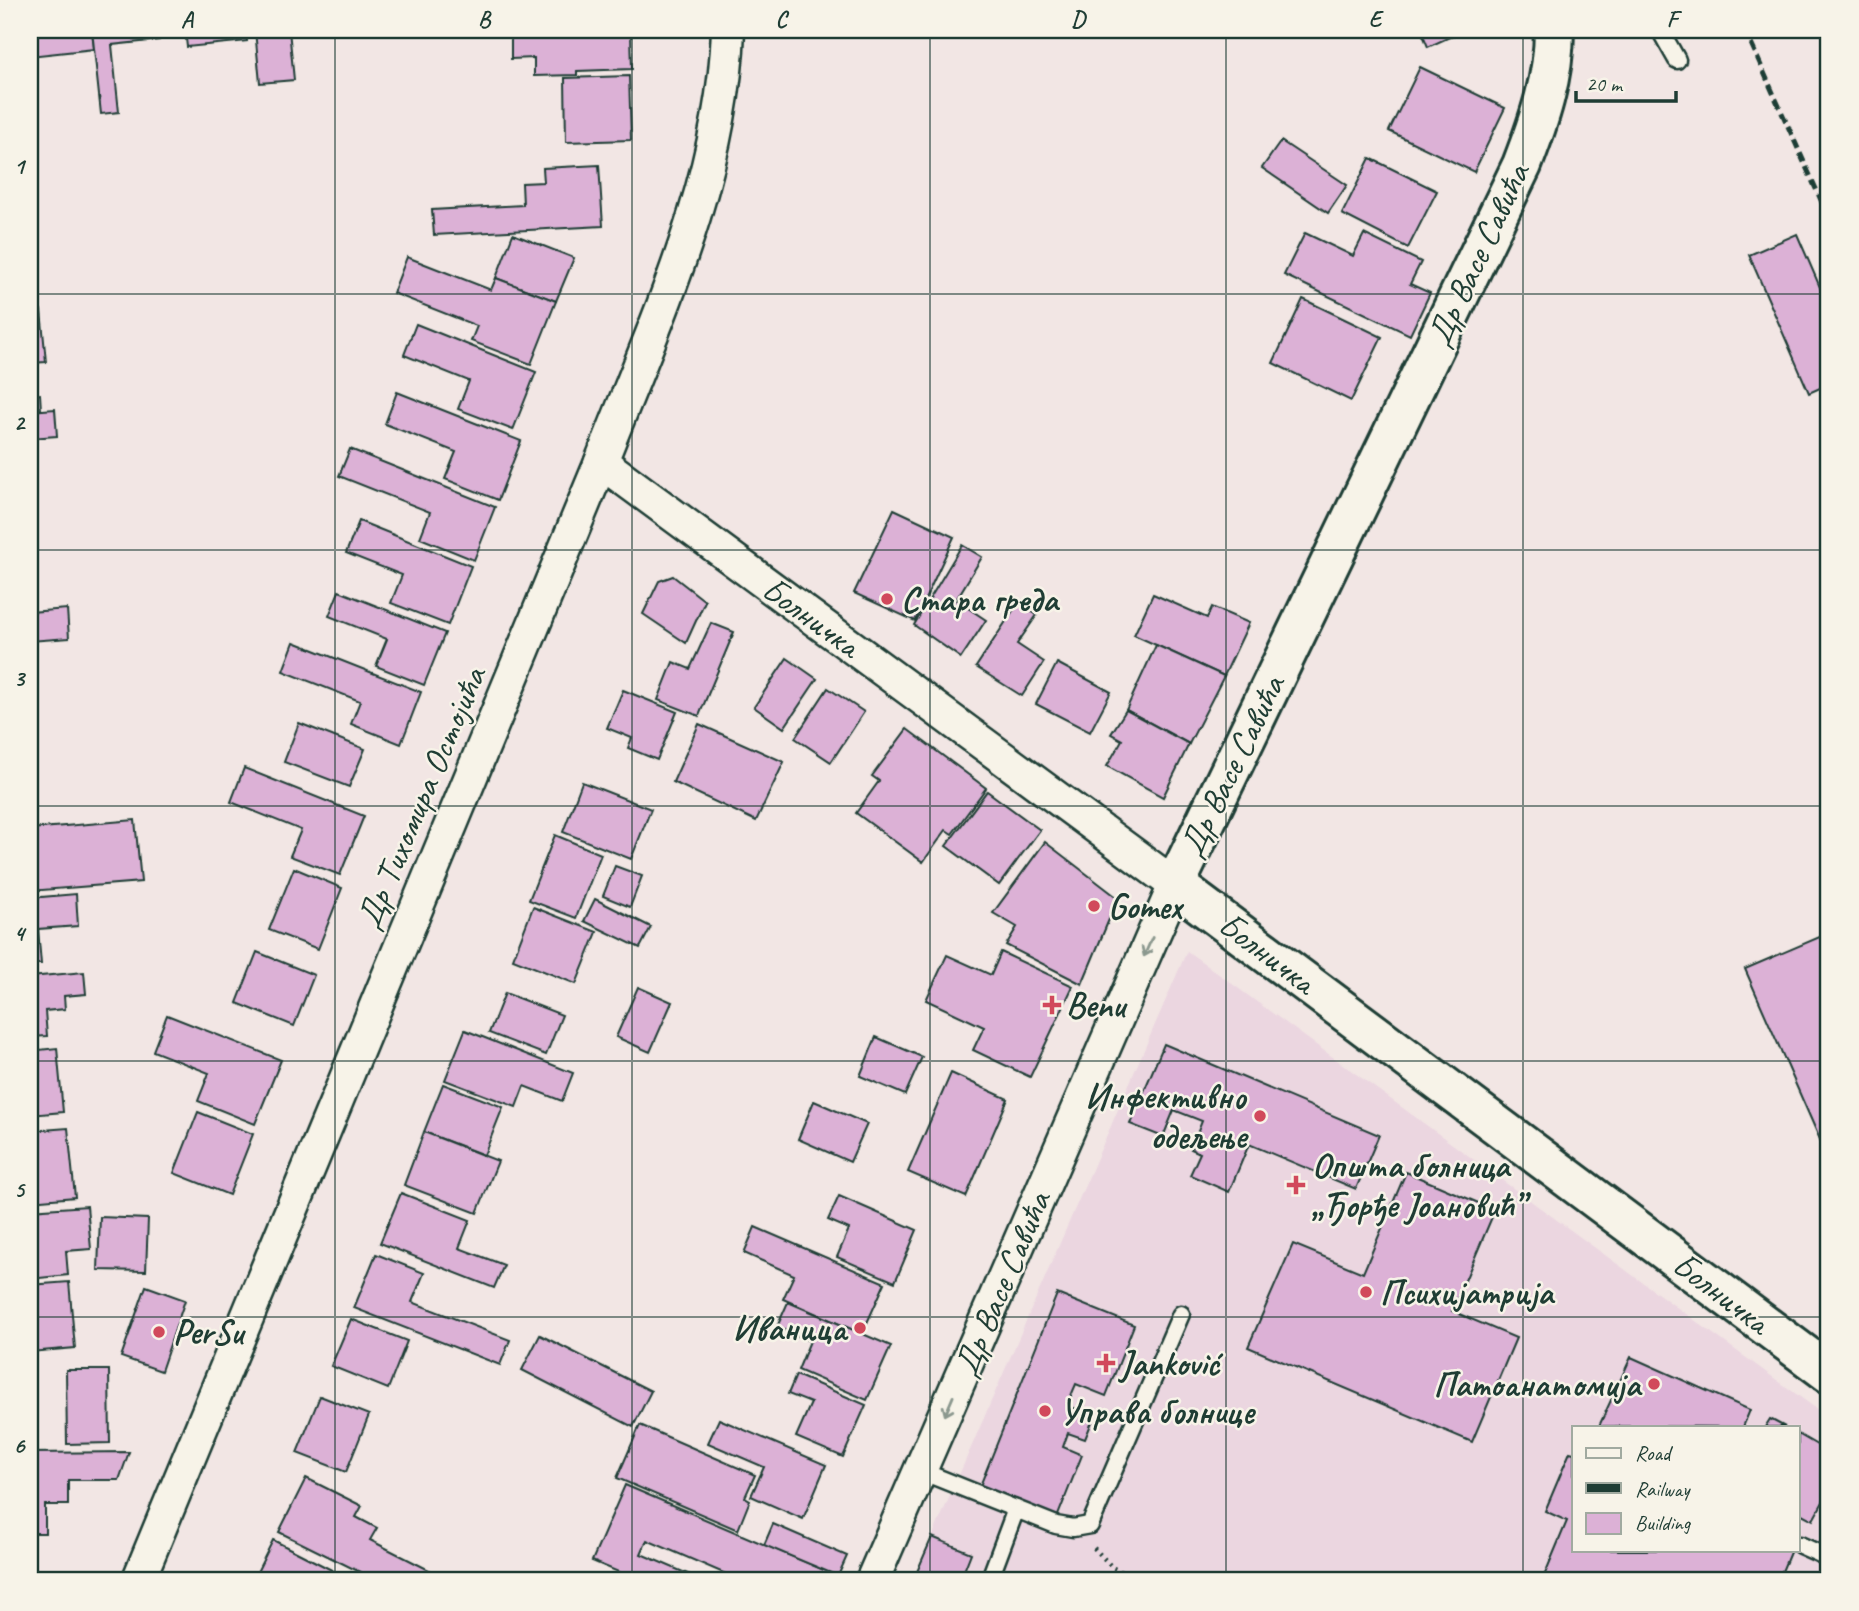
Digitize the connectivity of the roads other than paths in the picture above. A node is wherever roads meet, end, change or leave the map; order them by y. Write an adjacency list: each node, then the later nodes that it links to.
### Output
1 (728, 30): 5 (street, Др Тихомира Остојића)
2 (1554, 30): 6 (street, Др Васе Савића)
3 (1660, 30): 4 (lane)
4 (1676, 60)
5 (601, 463): 6 (street, Болничка); 13 (street, Др Тихомира Остојића)
6 (1175, 885): 8 (street, Болничка); 9 (street, Др Васе Савића, one-way to 9)
7 (1181, 1314): 10 (lane)
8 (1829, 1373)
9 (921, 1471): 10 (lane); 14 (street, Др Васе Савића)
10 (1016, 1509): 15 (lane)
11 (1800, 1545): 12 (lane)
12 (1829, 1558)
13 (138, 1581)
14 (872, 1581)
15 (989, 1581)

